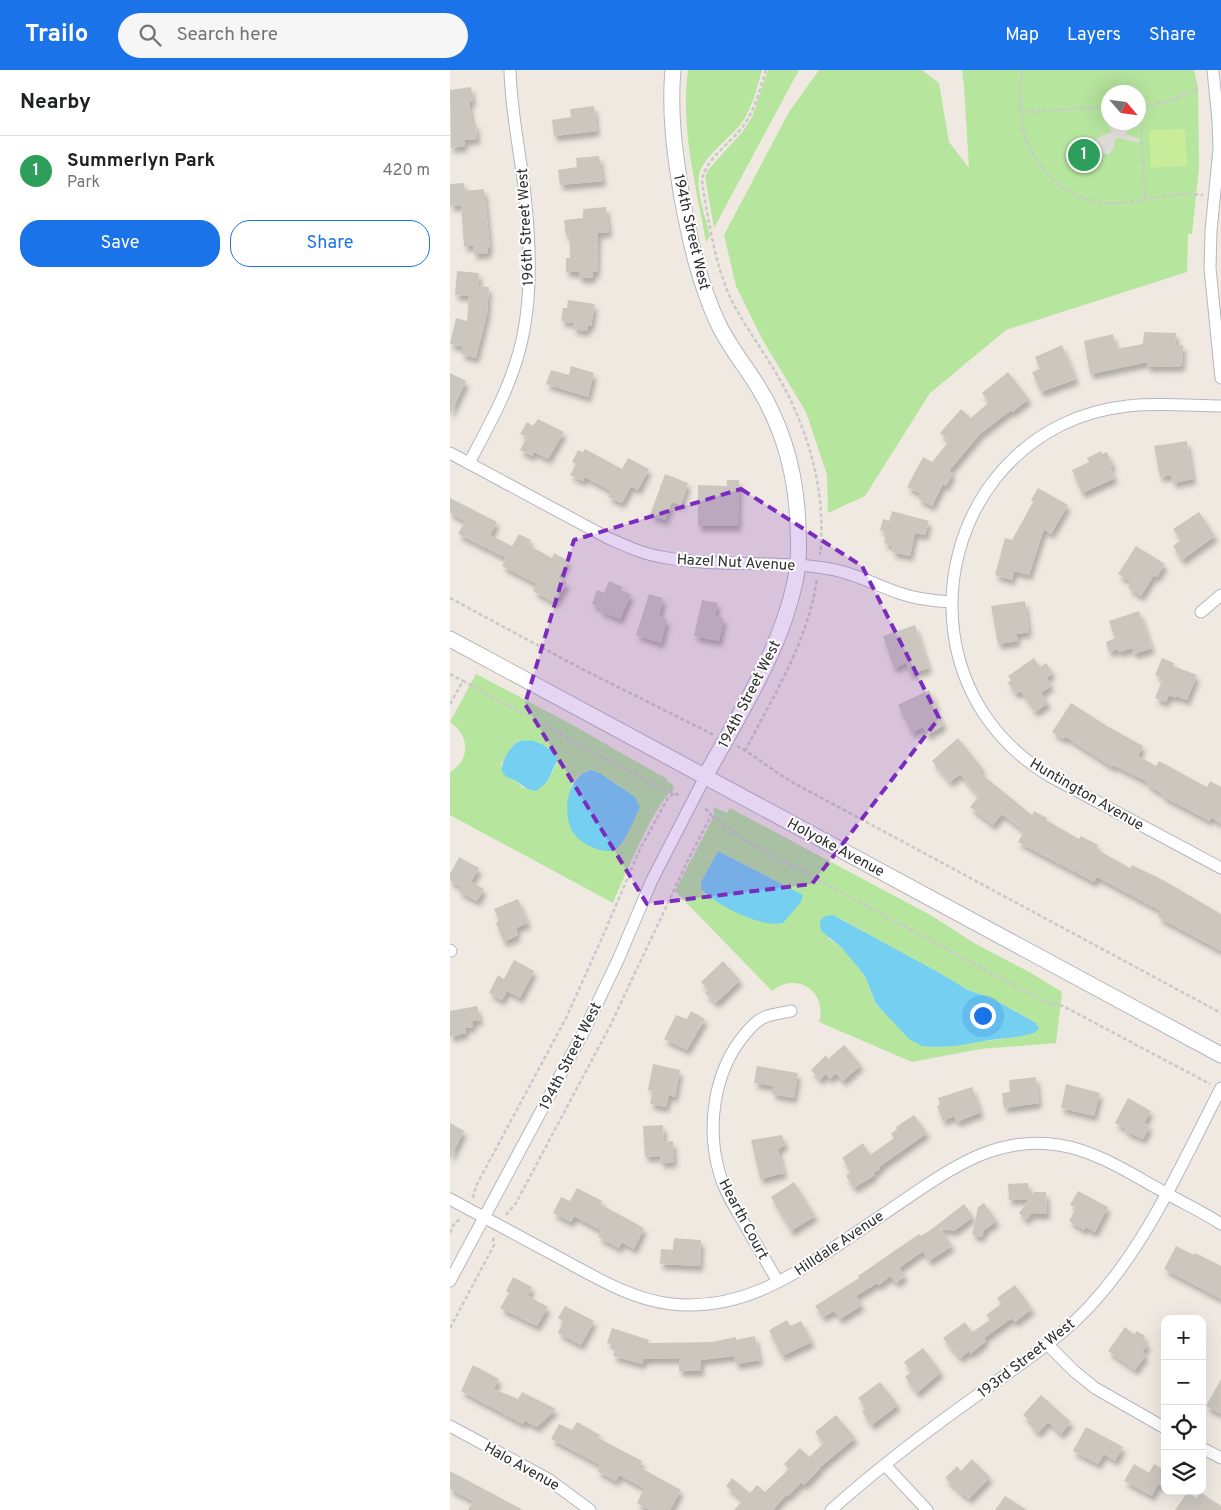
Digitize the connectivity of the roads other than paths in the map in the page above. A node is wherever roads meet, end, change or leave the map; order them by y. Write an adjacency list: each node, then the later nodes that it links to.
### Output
1 (510, 70): 8 (street, 196th Street West)
2 (673, 70): 9 (street, 194th Street West)
3 (1213, 70): 4 (street)
4 (1219, 103): 5 (street)
5 (1221, 378)
6 (1221, 406): 11 (street, Huntington Avenue)
7 (450, 453): 8 (street, Hazel Nut Avenue)
8 (469, 463): 9 (street, Hazel Nut Avenue)
9 (798, 565): 11 (street, Hazel Nut Avenue); 14 (street, 194th Street West)
10 (1221, 595): 12 (street)
11 (951, 602): 15 (street, Huntington Avenue)
12 (1201, 612)
13 (450, 639): 14 (street, Holyoke Avenue)
14 (705, 777): 17 (street, Holyoke Avenue); 21 (street, 194th Street West)
15 (1221, 868)
16 (791, 1011): 24 (street, Hearth Court)
17 (1221, 1055)
18 (1221, 1088): 19 (street, 193rd Street West)
19 (1166, 1193): 22 (street, Hilldale Avenue); 24 (street, Hilldale Avenue); 25 (street, 193rd Street West)
20 (450, 1199): 21 (street, Hilldale Avenue)
21 (484, 1217): 23 (street, 194th Street West); 24 (street, Hilldale Avenue)
22 (1221, 1224)
23 (450, 1281)
24 (778, 1282)
25 (1048, 1345): 27 (street); 30 (street, 193rd Street West)
26 (450, 1426): 31 (street, Halo Avenue)
27 (1161, 1426)
28 (1206, 1450): 29 (street)
29 (1221, 1458)
30 (885, 1465): 32 (street, 193rd Street West); 33 (street)
31 (590, 1510)
32 (831, 1510)
33 (927, 1510)

